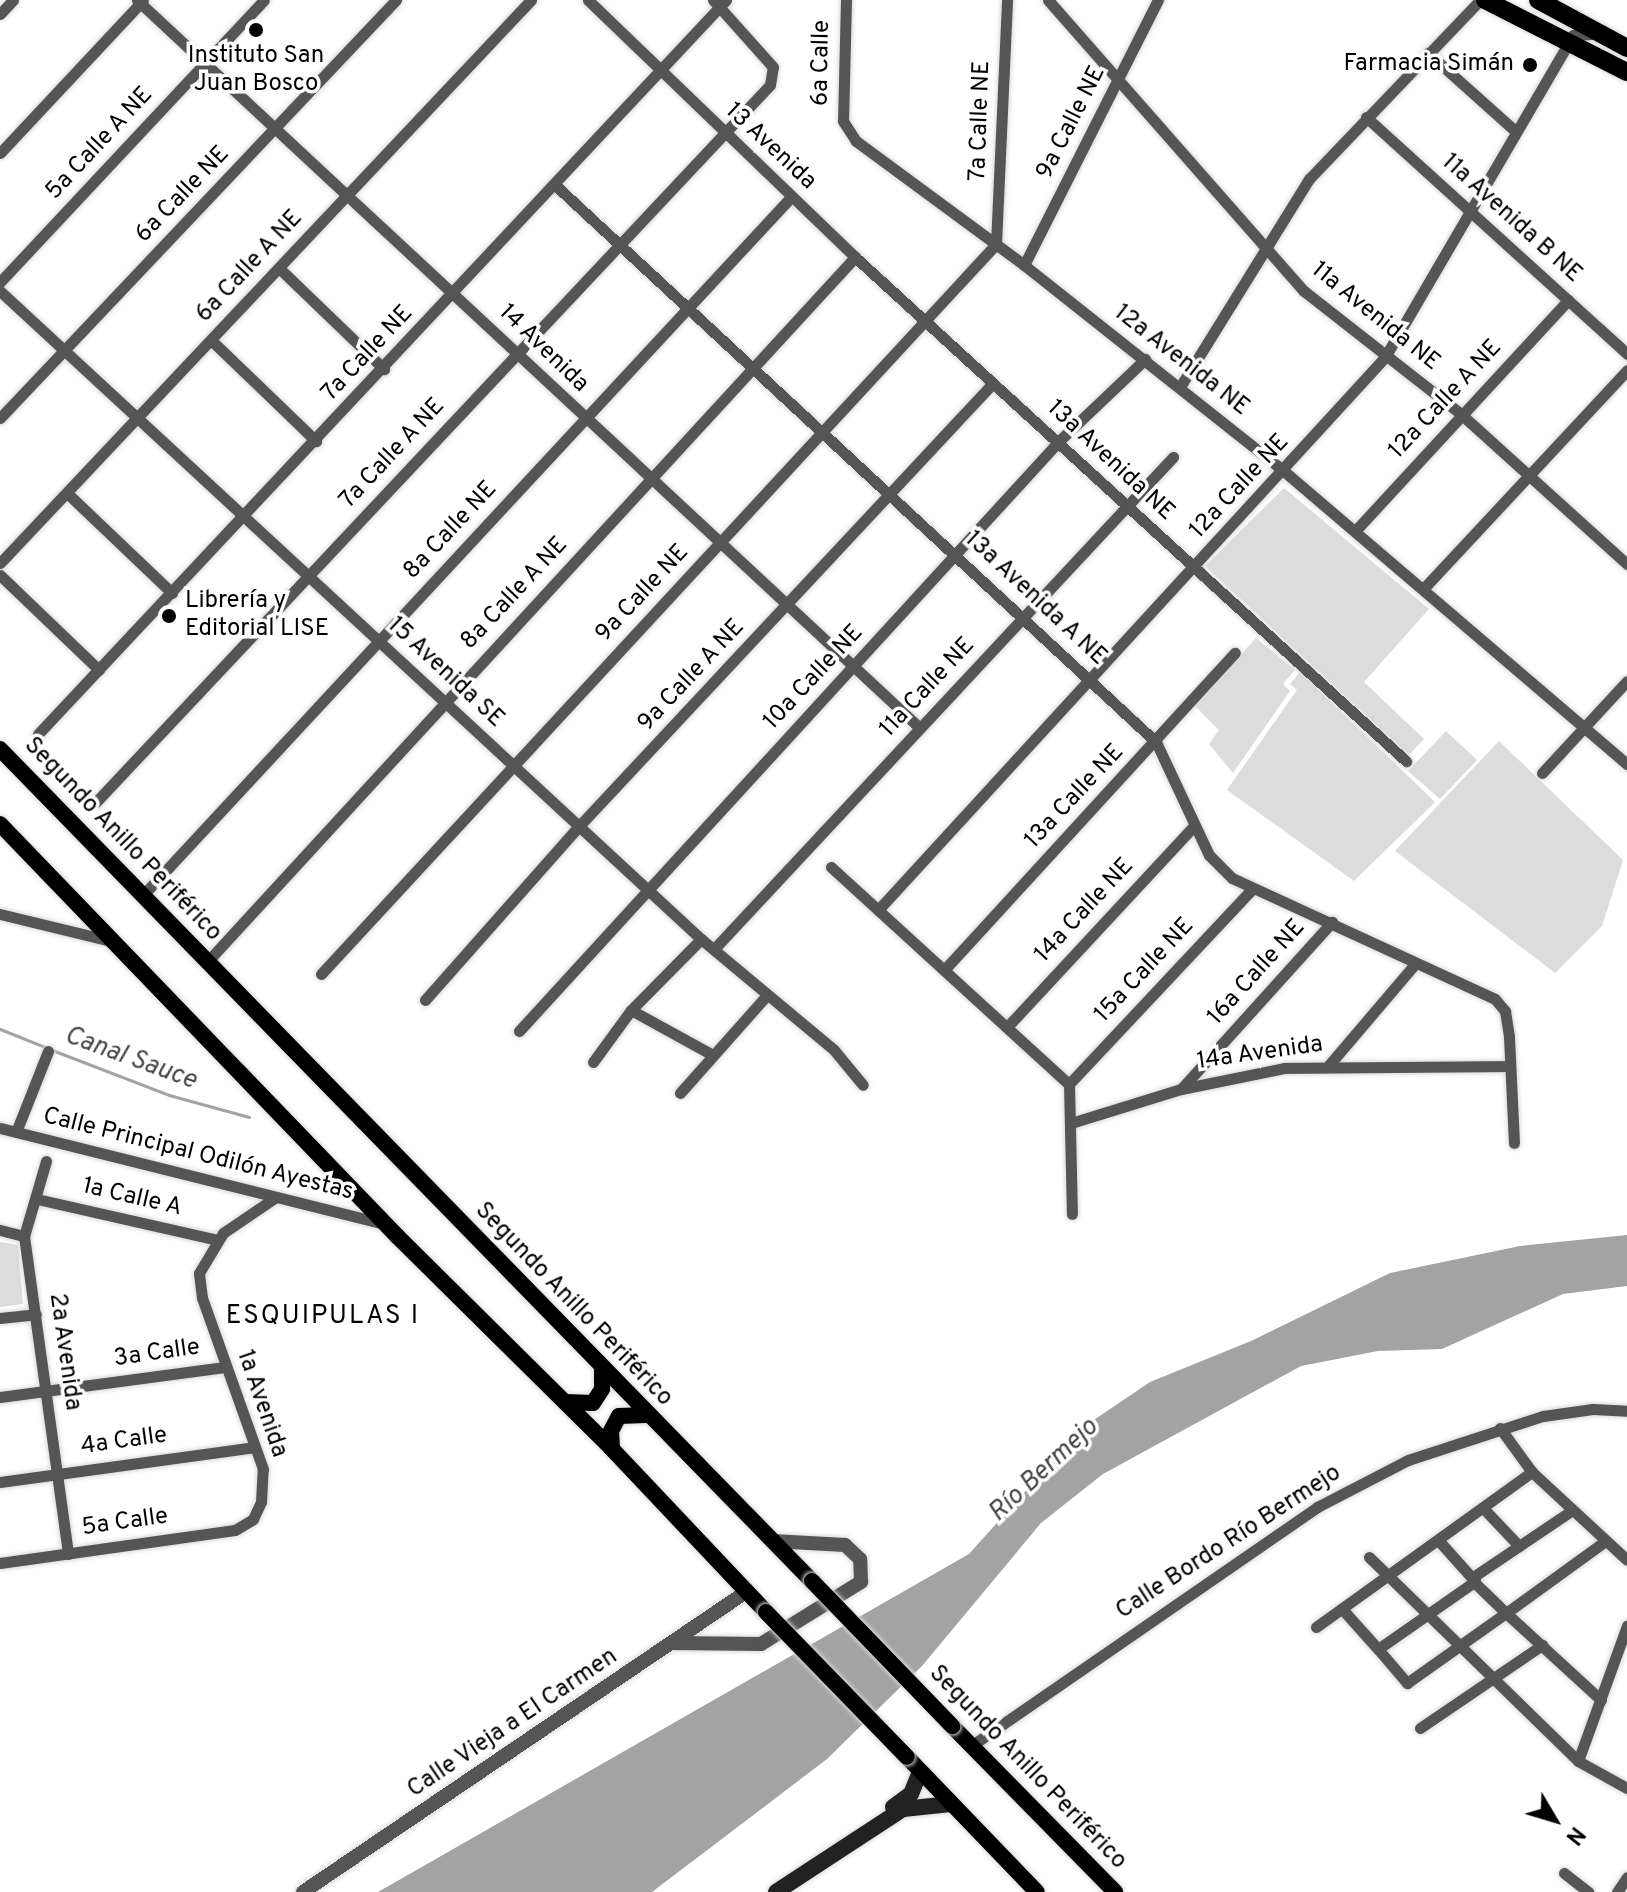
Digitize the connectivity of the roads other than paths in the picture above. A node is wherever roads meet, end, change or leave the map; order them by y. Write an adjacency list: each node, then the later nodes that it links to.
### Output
1 (13, 0): 14 (street)
2 (264, 0): 18 (street, 5a Calle A NE)
3 (396, 0): 24 (street, 6a Calle NE)
4 (531, 0): 29 (street, 6a Calle A NE)
5 (588, 0): 19 (street, 13 Avenida)
6 (846, 0): 23 (street, 6a Calle)
7 (1007, 0): 32 (street, 7a Calle NE)
8 (1048, 0): 21 (street, 11a Avenida NE)
9 (1158, 0): 21 (street, 9a Calle NE)
10 (1483, 0): 16 (highway); 17 (street)
11 (1538, 0): 15 (highway)
12 (140, 1): 18 (street, 14 Avenida); 27 (street)
13 (719, 2): 19 (street, 7a Calle NE); 26 (street, 7a Calle A NE)
14 (0, 14)
15 (1619, 41): 16 (street)
16 (1567, 45): 20 (highway); 25 (street, 12a Calle NE)
17 (1428, 53): 22 (street); 25 (street)
18 (206, 63): 24 (street, 14 Avenida); 38 (street, 5a Calle A NE)
19 (656, 68): 26 (street, 13 Avenida); 28 (street, 7a Calle NE)
20 (1627, 72)
21 (1117, 82): 34 (street, 11a Avenida NE); 36 (street, 9a Calle NE)
22 (1366, 117): 31 (street, 11a Avenida B NE); 34 (street)
23 (845, 128): 32 (street, 12a Avenida NE)
24 (276, 129): 29 (street, 14 Avenida); 45 (street, 6a Calle NE)
25 (1514, 130): 31 (street, 12a Calle NE)
26 (724, 135): 30 (street, 13 Avenida); 33 (street, 7a Calle A NE)
27 (0, 153)
28 (554, 184): 33 (street, 13a Avenida A NE); 40 (street, 7a Calle NE)
29 (349, 194): 37 (street, 6a Calle A NE); 40 (street, 14 Avenida)
30 (791, 197): 35 (street, 13 Avenida); 42 (street, 8a Calle NE)
31 (1468, 213): 41 (street, 11a Avenida B NE); 48 (street, 12a Calle NE)
32 (996, 244): 36 (street, 12a Avenida NE); 43 (street, 9a Calle NE)
33 (619, 246): 42 (street, 13a Avenida A NE); 47 (street, 7a Calle A NE)
34 (1265, 247): 48 (street, 11a Avenida NE); 54 (street)
35 (855, 257): 43 (street, 13 Avenida); 50 (street, 8a Calle A NE)
36 (1024, 265): 49 (street, 12a Avenida NE)
37 (279, 268): 44 (street, 6a Calle A NE); 51 (street)
38 (0, 282)
39 (0, 291): 45 (street, 15 Avenida SE)
40 (454, 294): 47 (street, 14 Avenida); 51 (street, 7a Calle NE)
41 (1568, 300): 46 (street, 11a Avenida B NE); 55 (street, 12a Calle A NE)
42 (688, 308): 50 (street, 13a Avenida A NE); 58 (street, 8a Calle NE)
43 (925, 322): 53 (street, 13a Avenida NE); 59 (street, 9a Calle NE)
44 (211, 340): 57 (street, 6a Calle A NE); 60 (street)
45 (64, 351): 56 (street, 6a Calle NE); 57 (street, 15 Avenida SE)
46 (1627, 354)
47 (517, 355): 58 (street, 14 Avenida); 77 (street, 7a Calle A NE)
48 (1385, 357): 55 (street, 11a Avenida NE); 63 (street, 12a Calle NE)
49 (1145, 359): 54 (street, 12a Avenida NE); 61 (street, 10a Calle NE)
50 (753, 368): 59 (street, 13a Avenida A NE); 65 (street, 8a Calle A NE)
51 (384, 369): 60 (street, 7a Calle NE)
52 (1627, 370): 64 (street)
53 (993, 383): 61 (street, 13a Avenida NE); 67 (street, 9a Calle A NE)
54 (1180, 387): 63 (street, 12a Avenida NE)
55 (1462, 415): 64 (street, 11a Avenida NE); 70 (street, 12a Calle A NE)
56 (0, 418)
57 (137, 419): 66 (street, 6a Calle A NE); 69 (street, 15 Avenida SE)
58 (585, 419): 65 (street, 14 Avenida); 82 (street, 8a Calle NE)
59 (822, 433): 67 (street, 13a Avenida A NE); 71 (street, 9a Calle NE)
60 (316, 441): 69 (street, 7a Calle NE)
61 (1059, 441): 68 (street, 13a Avenida NE); 72 (street, 10a Calle NE)
62 (1173, 457): 68 (street, 11a Calle NE)
63 (1285, 472): 70 (street, 12a Avenida NE); 75 (street, 12a Calle NE)
64 (1529, 475): 74 (street, 11a Avenida NE); 78 (street)
65 (649, 481): 71 (street, 14 Avenida); 88 (street, 8a Calle A NE)
66 (67, 493): 73 (street, 6a Calle A NE); 79 (street)
67 (889, 496): 72 (street, 13a Avenida A NE); 80 (street, 9a Calle A NE)
68 (1127, 506): 75 (street, 13a Avenida NE); 81 (street, 11a Calle NE)
69 (243, 518): 77 (street, 15 Avenida SE); 79 (street, 7a Calle NE)
70 (1356, 530): 78 (street, 12a Avenida NE)
71 (719, 544): 80 (street, 14 Avenida); 96 (street, 9a Calle NE)
72 (958, 556): 81 (street, 13a Avenida A NE); 84 (street, 10a Calle NE)
73 (0, 563)
74 (1627, 564)
75 (1194, 569): 86 (street, 12a Calle NE); 94 (street, 13a Avenida NE)
76 (0, 575): 85 (street)
77 (307, 577): 82 (street, 15 Avenida SE); 98 (street, 7a Calle A NE)
78 (1424, 588): 89 (street, 12a Avenida NE)
79 (172, 593): 85 (street, 7a Calle NE)
80 (788, 607): 84 (street, 14 Avenida); 100 (street, 9a Calle A NE)
81 (1023, 618): 86 (street, 13a Avenida A NE); 90 (street, 11a Calle NE)
82 (379, 642): 88 (street, 15 Avenida SE); 105 (street, 8a Calle NE)
83 (1235, 653): 92 (street, 13a Calle NE)
84 (854, 667): 90 (street, 14 Avenida); 103 (street, 10a Calle NE)
85 (99, 670): 91 (street, 7a Calle NE)
86 (1089, 680): 92 (street, 13a Avenida A NE); 106 (street, 12a Calle NE)
87 (1627, 681): 89 (street)
88 (445, 703): 96 (street, 15 Avenida SE); 112 (street, 8a Calle A NE)
89 (1585, 726): 95 (street, 12a Avenida NE); 97 (street)
90 (920, 728): 111 (street, 11a Calle NE)
91 (38, 734)
92 (1156, 742): 101 (street, 13a Avenida A NE); 114 (street, 13a Calle NE)
93 (0, 749): 105 (main road, Segundo Anillo Periférico)
94 (1406, 761)
95 (1627, 764)
96 (514, 766): 100 (street, 15 Avenida SE); 115 (street, 9a Calle NE)
97 (1542, 773)
98 (95, 803)
99 (0, 824): 110 (main road)
100 (580, 825): 103 (street, 15 Avenida SE); 117 (street, 9a Calle A NE)
101 (1193, 827): 104 (street, 13a Avenida A NE); 119 (street, 14a Calle NE)
102 (831, 867): 106 (street)
103 (647, 888): 109 (street, 15 Avenida SE); 120 (street, 10a Calle NE)
104 (1252, 889): 108 (street, 13a Avenida A NE); 126 (street, 15a Calle NE)
105 (144, 894): 112 (main road, Segundo Anillo Periférico)
106 (878, 910): 114 (street)
107 (0, 914): 110 (street)
108 (1332, 922): 113 (street, 13a Avenida A NE); 128 (street, 16a Calle NE)
109 (701, 939): 111 (street, 15 Avenida SE); 118 (street)
110 (115, 941): 138 (main road)
111 (714, 949): 116 (street, 15 Avenida SE)
112 (207, 962): 145 (main road, Segundo Anillo Periférico)
113 (1415, 964): 124 (street); 125 (street, 13a Avenida A NE)
114 (945, 969): 119 (street)
115 (321, 974)
116 (767, 995): 122 (street); 127 (street, 15 Avenida SE)
117 (425, 1000)
118 (631, 1010): 122 (street); 123 (street)
119 (1008, 1026): 126 (street)
120 (519, 1031)
121 (48, 1051): 132 (street)
122 (711, 1054): 129 (street)
123 (593, 1062)
124 (1329, 1065): 125 (street, 14a Avenida); 128 (street, 14a Avenida)
125 (1509, 1066): 133 (street)
126 (1069, 1084): 130 (street)
127 (863, 1085)
128 (1181, 1089): 130 (street, 14a Avenida)
129 (680, 1093)
130 (1071, 1123): 137 (street)
131 (0, 1128): 132 (street, Calle Principal Odilón Ayestas)
132 (16, 1132): 135 (street, Calle Principal Odilón Ayestas)
133 (1514, 1143)
134 (46, 1161): 136 (street, 2a Avenida)
135 (276, 1197): 138 (street, Calle Principal Odilón Ayestas); 141 (street, 1a Avenida)
136 (37, 1199): 140 (street, 2a Avenida); 141 (street, 1a Calle A)
137 (1072, 1214)
138 (386, 1224): 148 (main road)
139 (0, 1230): 140 (street)
140 (24, 1236): 142 (street, 2a Avenida)
141 (217, 1240): 144 (street, 1a Avenida)
142 (36, 1314): 143 (street); 146 (street, 2a Avenida)
143 (0, 1318)
144 (225, 1367): 146 (street, 3a Calle); 152 (street, 1a Avenida)
145 (602, 1369): 148 (main road); 150 (main road, Segundo Anillo Periférico)
146 (49, 1391): 147 (street, 3a Calle); 155 (street, 2a Avenida)
147 (0, 1397)
148 (565, 1402): 153 (main road)
149 (1627, 1411): 151 (street, Calle Bordo Río Bermejo)
150 (646, 1415): 153 (main road); 160 (main road, Segundo Anillo Periférico)
151 (1500, 1428): 154 (street); 183 (street, Calle Bordo Río Bermejo)
152 (254, 1447): 155 (street, 4a Calle); 159 (street, 1a Avenida)
153 (612, 1449): 170 (main road)
154 (1532, 1472): 157 (street); 158 (street)
155 (58, 1474): 156 (street, 4a Calle); 164 (street, 2a Avenida)
156 (0, 1482)
157 (1484, 1509): 161 (street); 163 (street)
158 (1571, 1511): 162 (street); 163 (street)
159 (253, 1519): 164 (street, 5a Calle)
160 (772, 1541): 176 (street); 183 (main road, Segundo Anillo Periférico, bridge)
161 (1439, 1541): 168 (street); 169 (street)
162 (1604, 1542): 166 (street); 173 (street)
163 (1519, 1546): 169 (street)
164 (68, 1554): 167 (street, 5a Calle)
165 (1369, 1557): 168 (street)
166 (1627, 1560)
167 (0, 1563)
168 (1388, 1576): 171 (street); 172 (street)
169 (1474, 1581): 172 (street); 173 (street)
170 (746, 1592): 176 (street, Calle Vieja a El Carmen); 185 (main road, bridge)
171 (1343, 1610): 175 (street); 179 (street)
172 (1426, 1611): 177 (street); 179 (street)
173 (1506, 1613): 177 (street); 178 (street)
174 (1627, 1626): 181 (street)
175 (1316, 1627)
176 (671, 1643): 190 (street, Calle Vieja a El Carmen)
177 (1461, 1645): 179 (street); 180 (street)
178 (1542, 1645): 180 (street); 181 (street)
179 (1378, 1649)
180 (1494, 1676): 182 (street); 184 (street)
181 (1601, 1700): 184 (street)
182 (1420, 1728)
183 (971, 1746): 194 (main road, Segundo Anillo Periférico)
184 (1578, 1761): 186 (street)
185 (920, 1772): 187 (main road); 191 (main road)
186 (1627, 1788)
187 (951, 1804): 192 (main road); 193 (main road)
188 (1564, 1873): 195 (street)
189 (1627, 1877): 196 (street)
190 (303, 1892)
191 (765, 1892)
192 (776, 1892)
193 (1037, 1892)
194 (1115, 1892)
195 (1588, 1892)
196 (1617, 1892)

